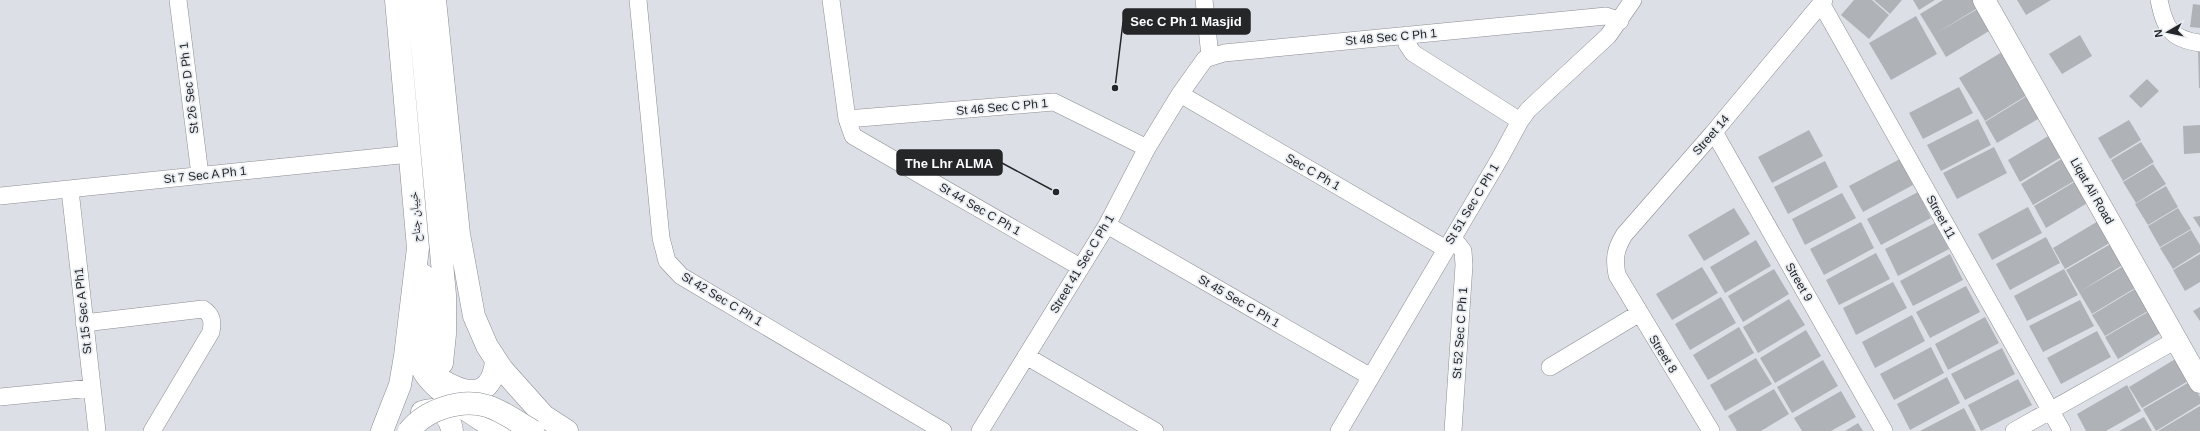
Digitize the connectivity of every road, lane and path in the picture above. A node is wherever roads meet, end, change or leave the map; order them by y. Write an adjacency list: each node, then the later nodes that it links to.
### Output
1 (178, 0): 22 (street, St 26 Sec D Ph 1)
2 (396, 0): 21 (main road, خیبان جناح)
3 (418, 0): 36 (main road, خیبان جناح)
4 (435, 0): 34 (main road)
5 (638, 0): 51 (street, St 42 Sec C Ph 1)
6 (831, 0): 17 (street, St 44 Sec C Ph 1)
7 (1204, 0): 15 (street)
8 (1633, 0): 12 (street, St 51 Sec C Ph 1)
9 (1984, 0): 32 (main road, Liqat Ali Road)
10 (2159, 0): 14 (street)
11 (1822, 2): 19 (street, Street 14); 41 (street, Street 11)
12 (1620, 21): 13 (street, St 48 Sec C Ph 1); 18 (street, St 51 Sec C Ph 1)
13 (1406, 35): 15 (street, St 48 Sec C Ph 1); 18 (street)
14 (2200, 43)
15 (1210, 56): 16 (street)
16 (1180, 94): 20 (street, Street 41 Sec C Ph 1); 26 (street, Sec C Ph 1)
17 (847, 119): 20 (street, St 46 Sec C Ph 1); 28 (street, St 44 Sec C Ph 1)
18 (1520, 120): 26 (street, St 51 Sec C Ph 1)
19 (1714, 132): 29 (street, Street 14); 57 (street, Street 9)
20 (1147, 148): 25 (street, Street 41 Sec C Ph 1)
21 (410, 154): 22 (street, St 7 Sec A Ph 1); 27 (main road, خیبان جناح)
22 (200, 175): 23 (street, St 7 Sec A Ph 1)
23 (70, 190): 24 (street, St 7 Sec A Ph 1); 31 (street, St 15 Sec A Ph1)
24 (0, 196)
25 (1107, 224): 28 (street, Street 41 Sec C Ph 1); 37 (street, St 45 Sec C Ph 1)
26 (1449, 244): 37 (street, St 51 Sec C Ph 1); 55 (street, St 52 Sec C Ph 1)
27 (418, 248): 36 (main road); 44 (main road, خیبان جناح)
28 (1080, 267): 33 (street, Street 41 Sec C Ph 1)
29 (1617, 276): 30 (street, Street 8)
30 (1638, 314): 35 (street); 56 (street, Street 8)
31 (84, 323): 39 (street, St 15 Sec A Ph1); 43 (street)
32 (2176, 340): 38 (main road, Liqat Ali Road); 41 (street)
33 (1026, 356): 52 (street, Street 41 Sec C Ph 1); 53 (street)
34 (496, 362): 36 (main road); 50 (main road)
35 (1550, 367)
36 (435, 371): 48 (main road)
37 (1371, 377): 54 (street, St 51 Sec C Ph 1)
38 (2200, 382)
39 (92, 388): 40 (street); 42 (street, St 15 Sec A Ph1)
40 (0, 397)
41 (2050, 411): 58 (street); 59 (street, Street 11)
42 (97, 431)
43 (152, 431)
44 (382, 431)
45 (400, 431): 47 (main road)
46 (409, 431): 49 (main road, bridge)
47 (452, 431)
48 (499, 431)
49 (534, 431)
50 (567, 431)
51 (943, 431)
52 (980, 431)
53 (1155, 431)
54 (1339, 431)
55 (1452, 431)
56 (1711, 431)
57 (1884, 431)
58 (2014, 431)
59 (2062, 431)

